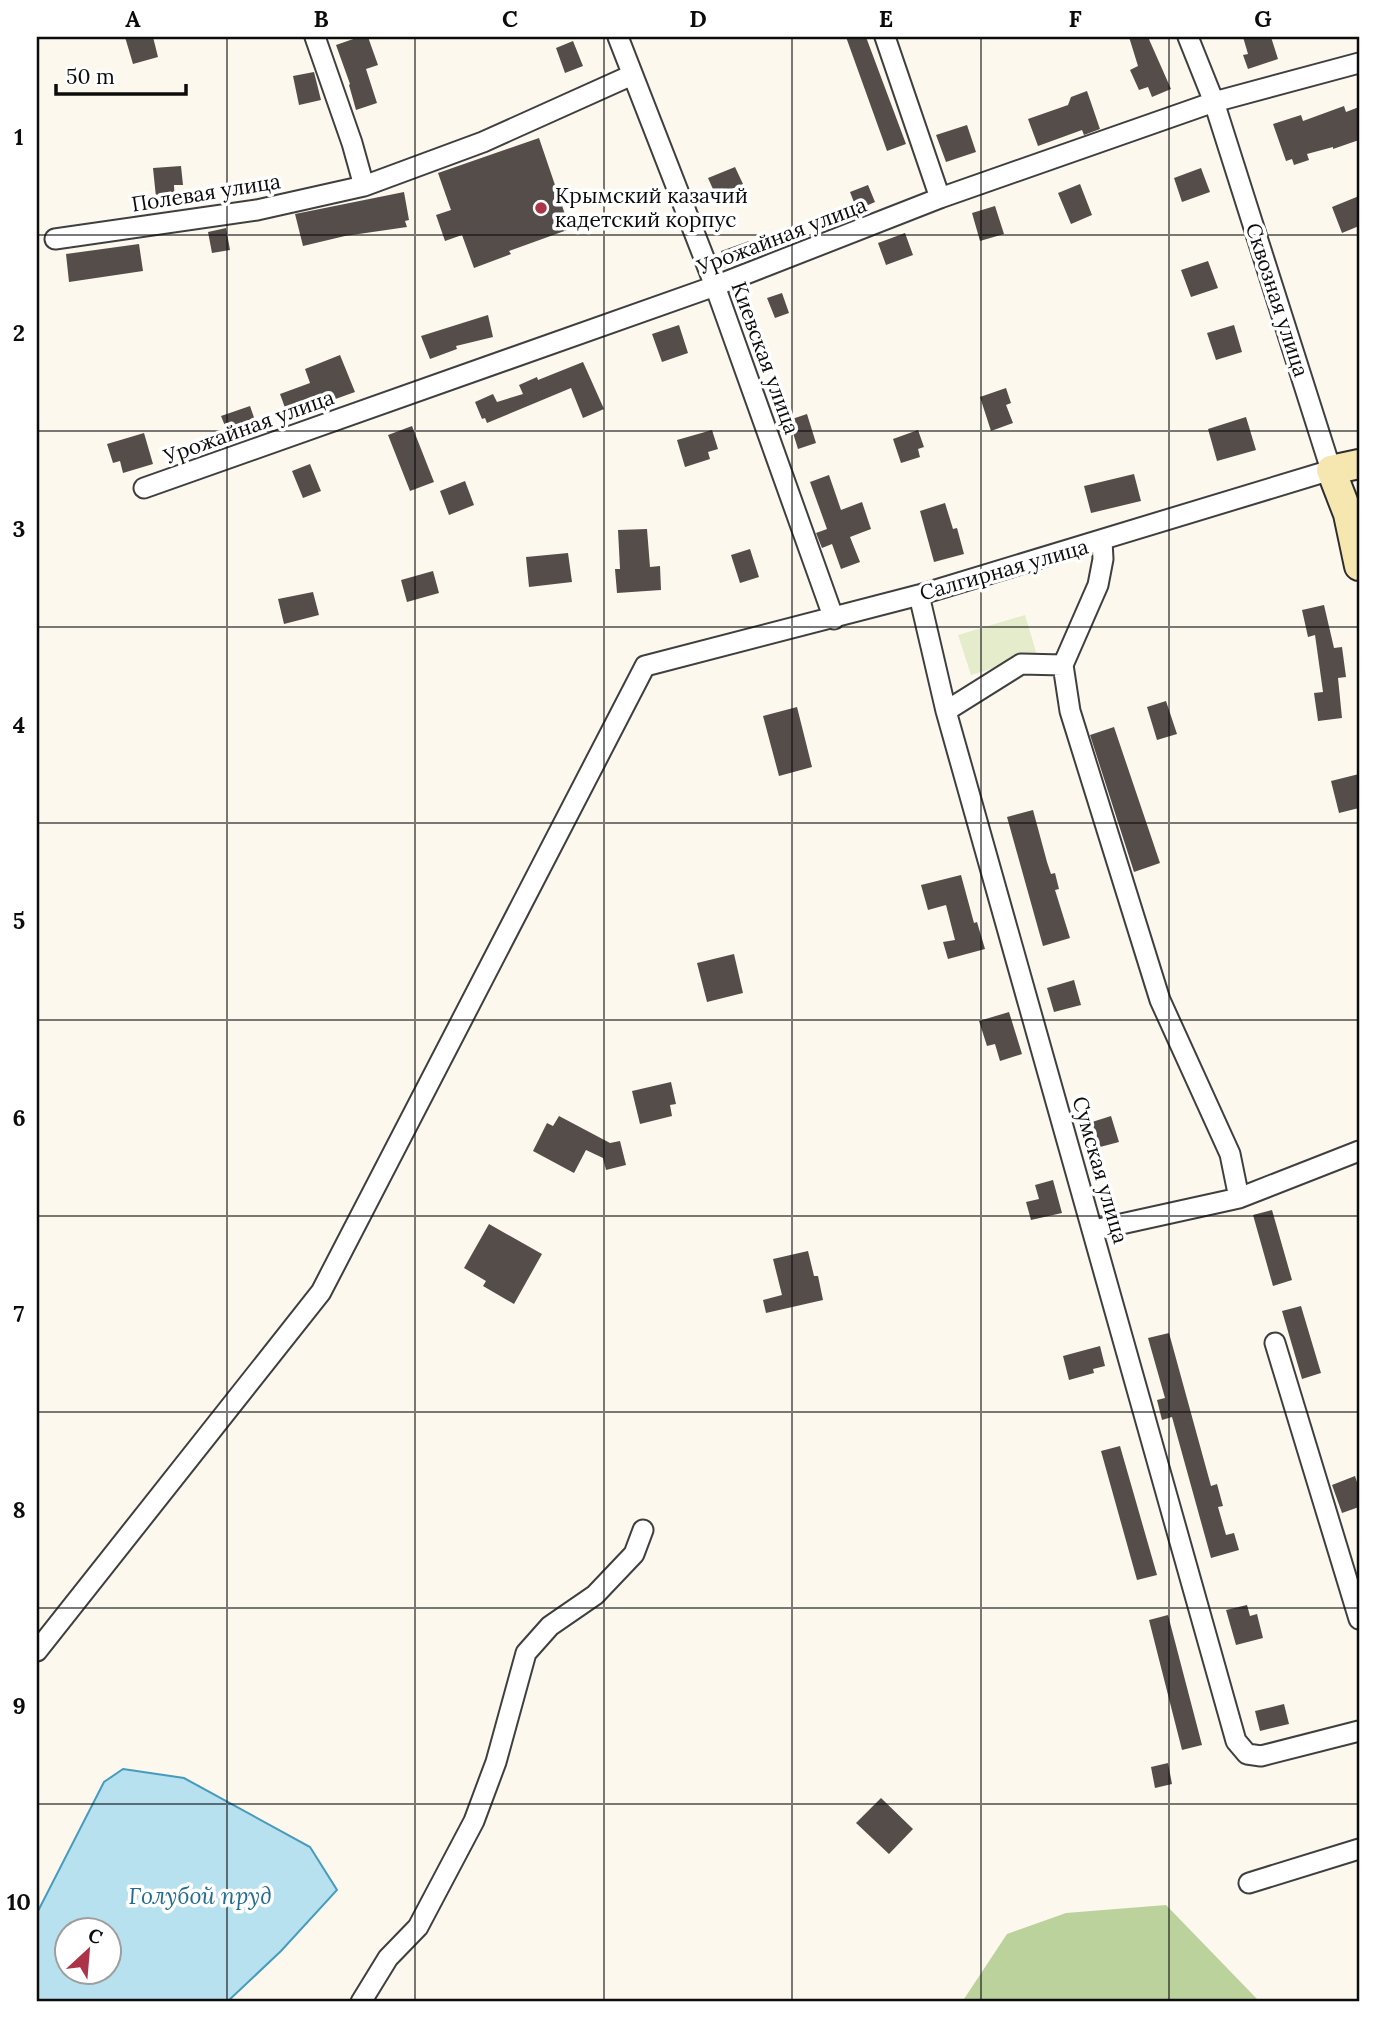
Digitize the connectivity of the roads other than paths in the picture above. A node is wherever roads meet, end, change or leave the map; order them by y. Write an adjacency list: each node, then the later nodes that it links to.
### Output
1 (315, 37): 8 (street)
2 (618, 37): 6 (street, Киевская улица)
3 (885, 37): 9 (street)
4 (1188, 37): 7 (street, Сквозная улица)
5 (1359, 63): 7 (street, Урожайная улица)
6 (632, 75): 8 (street, Полевая улица); 11 (street, Киевская улица)
7 (1214, 102): 9 (street, Урожайная улица); 13 (street, Сквозная улица)
8 (364, 186): 10 (street, Полевая улица)
9 (940, 198): 11 (street, Урожайная улица)
10 (55, 239)
11 (715, 286): 14 (street, Урожайная улица); 18 (street, Киевская улица)
12 (1359, 464): 13 (main road, Салгирная улица)
13 (1331, 470): 15 (street, Салгирная улица); 16 (main road, Сквозная улица)
14 (145, 488)
15 (1102, 541): 17 (street, Салгирная улица); 19 (street)
16 (1359, 566)
17 (919, 595): 18 (street, Салгирная улица); 20 (street, Сумская улица)
18 (834, 619): 27 (street, Салгирная улица)
19 (1063, 665): 20 (street); 22 (street)
20 (946, 710): 23 (street, Сумская улица)
21 (1359, 1151): 22 (street)
22 (1238, 1198): 23 (street)
23 (1094, 1230): 28 (street, Сумская улица)
24 (1275, 1343): 26 (street)
25 (643, 1530): 31 (street)
26 (1359, 1619)
27 (37, 1651)
28 (1359, 1731)
29 (1359, 1849): 30 (street)
30 (1249, 1883)
31 (361, 2002)

